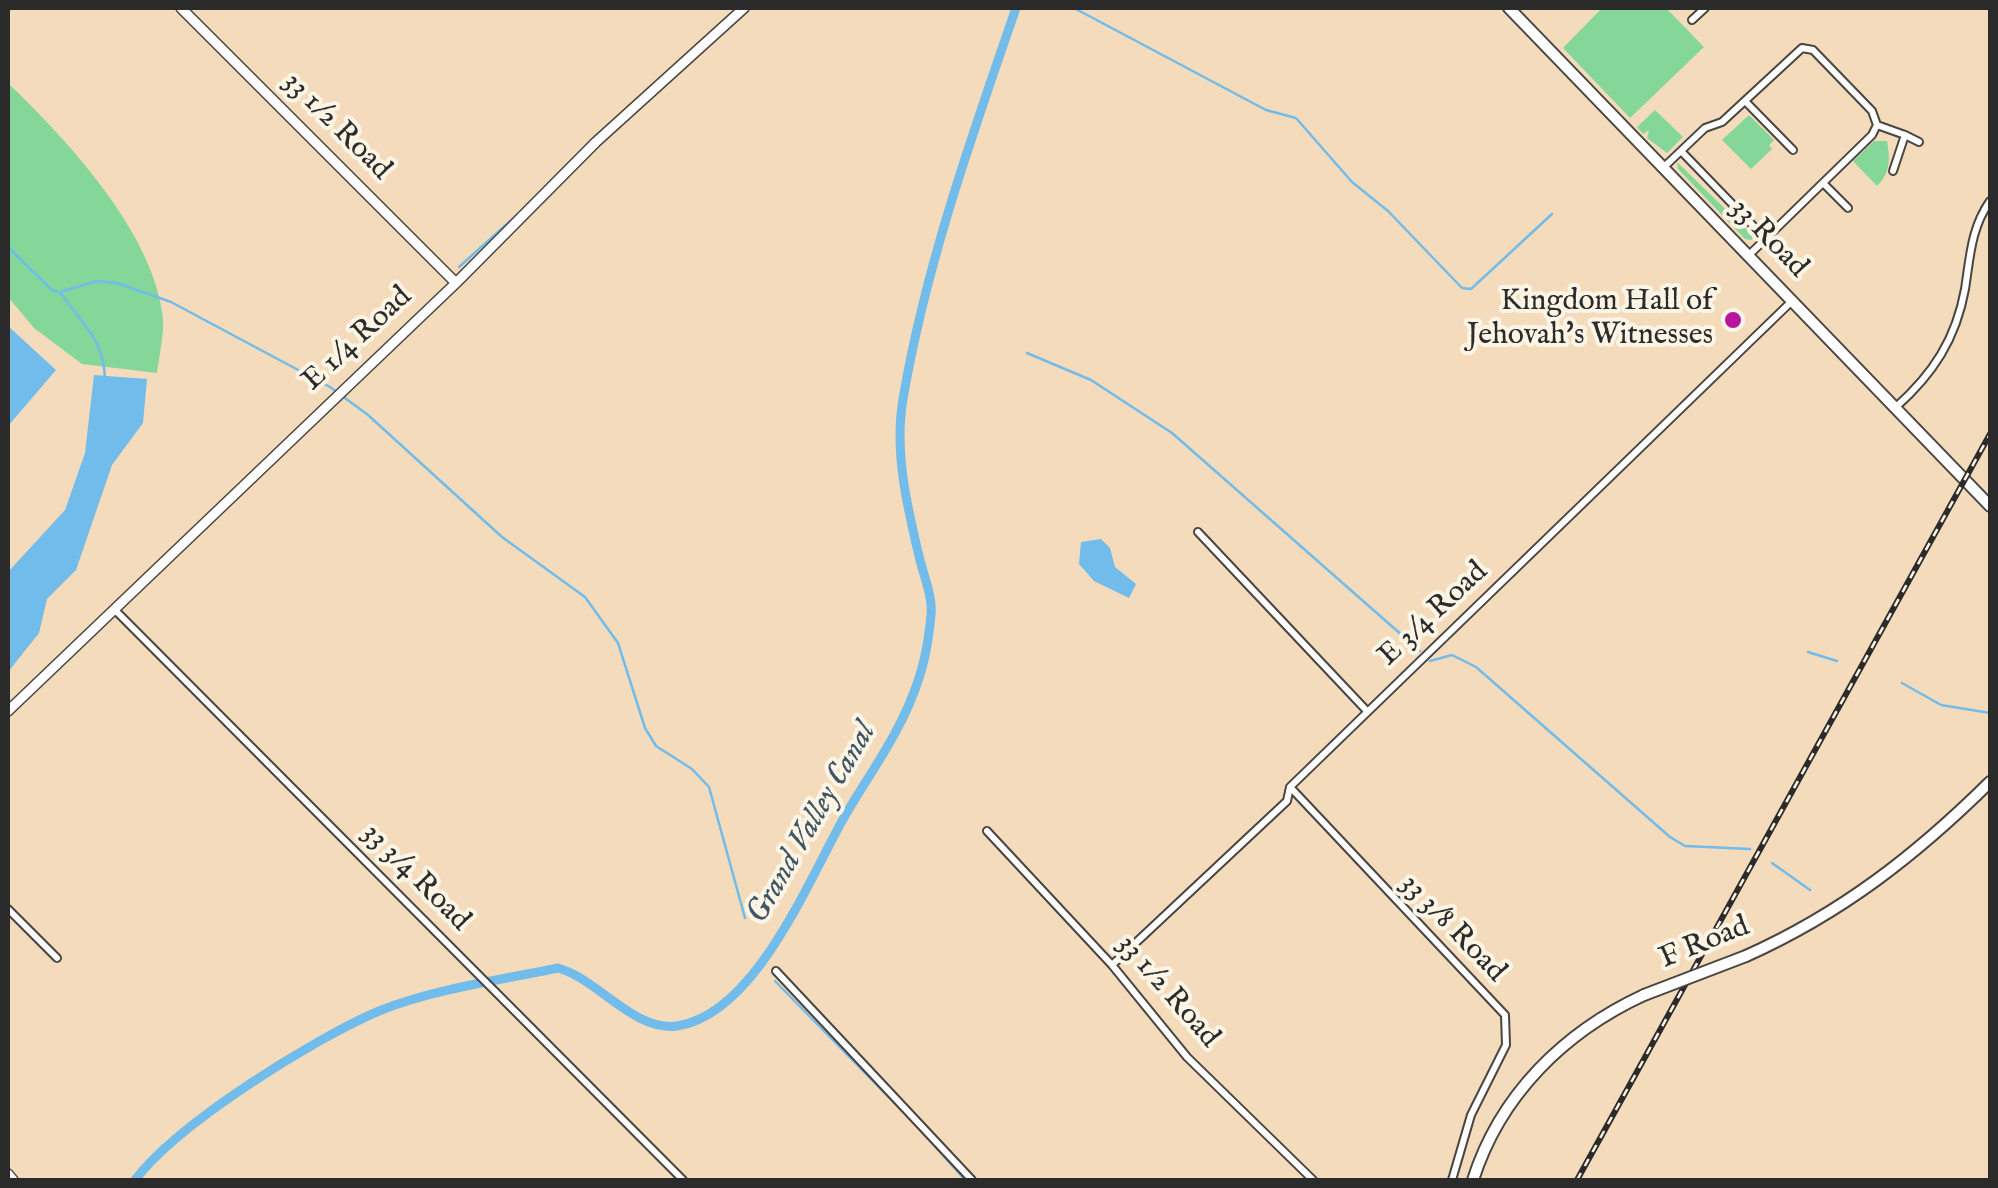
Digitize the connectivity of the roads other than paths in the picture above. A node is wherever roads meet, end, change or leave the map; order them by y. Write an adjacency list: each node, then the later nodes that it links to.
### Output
1 (180, 8): 19 (street, 33 1/2 Road)
2 (744, 8): 19 (street, E 1/4 Road)
3 (1509, 8): 12 (main road, 33 Road)
4 (1705, 8): 5 (street)
5 (1692, 20)
6 (1745, 101): 7 (street); 10 (street); 11 (street)
7 (1877, 125): 8 (street); 14 (street)
8 (1905, 136): 9 (street); 13 (street)
9 (1919, 142)
10 (1793, 150)
11 (1680, 151): 12 (street); 17 (street)
12 (1664, 167): 18 (main road, 33 Road)
13 (1893, 171)
14 (1823, 183): 16 (street); 17 (street)
15 (1990, 201): 21 (street)
16 (1848, 208)
17 (1766, 239): 18 (street)
18 (1750, 255): 20 (main road, 33 Road)
19 (456, 283): 24 (street, E 1/4 Road)
20 (1793, 300): 21 (main road, 33 Road); 25 (street, E 3/4 Road)
21 (1895, 407): 22 (main road, 33 Road)
22 (1990, 506)
23 (1198, 532): 25 (street)
24 (113, 608): 26 (street, E 1/4 Road); 36 (street, 33 3/4 Road)
25 (1366, 710): 28 (street, E 3/4 Road)
26 (8, 711)
27 (1990, 782): 40 (main road, F Road, bridge)
28 (1290, 787): 32 (street, E 3/4 Road); 39 (street, 33 3/8 Road)
29 (987, 832): 32 (street, 33 1/2 Road)
30 (8, 909): 31 (street)
31 (56, 958)
32 (1112, 966): 38 (street, 33 1/2 Road)
33 (776, 972): 37 (street)
34 (8, 1174): 35 (street)
35 (13, 1180)
36 (683, 1180)
37 (972, 1180)
38 (1314, 1180)
39 (1452, 1180)
40 (1473, 1180)

